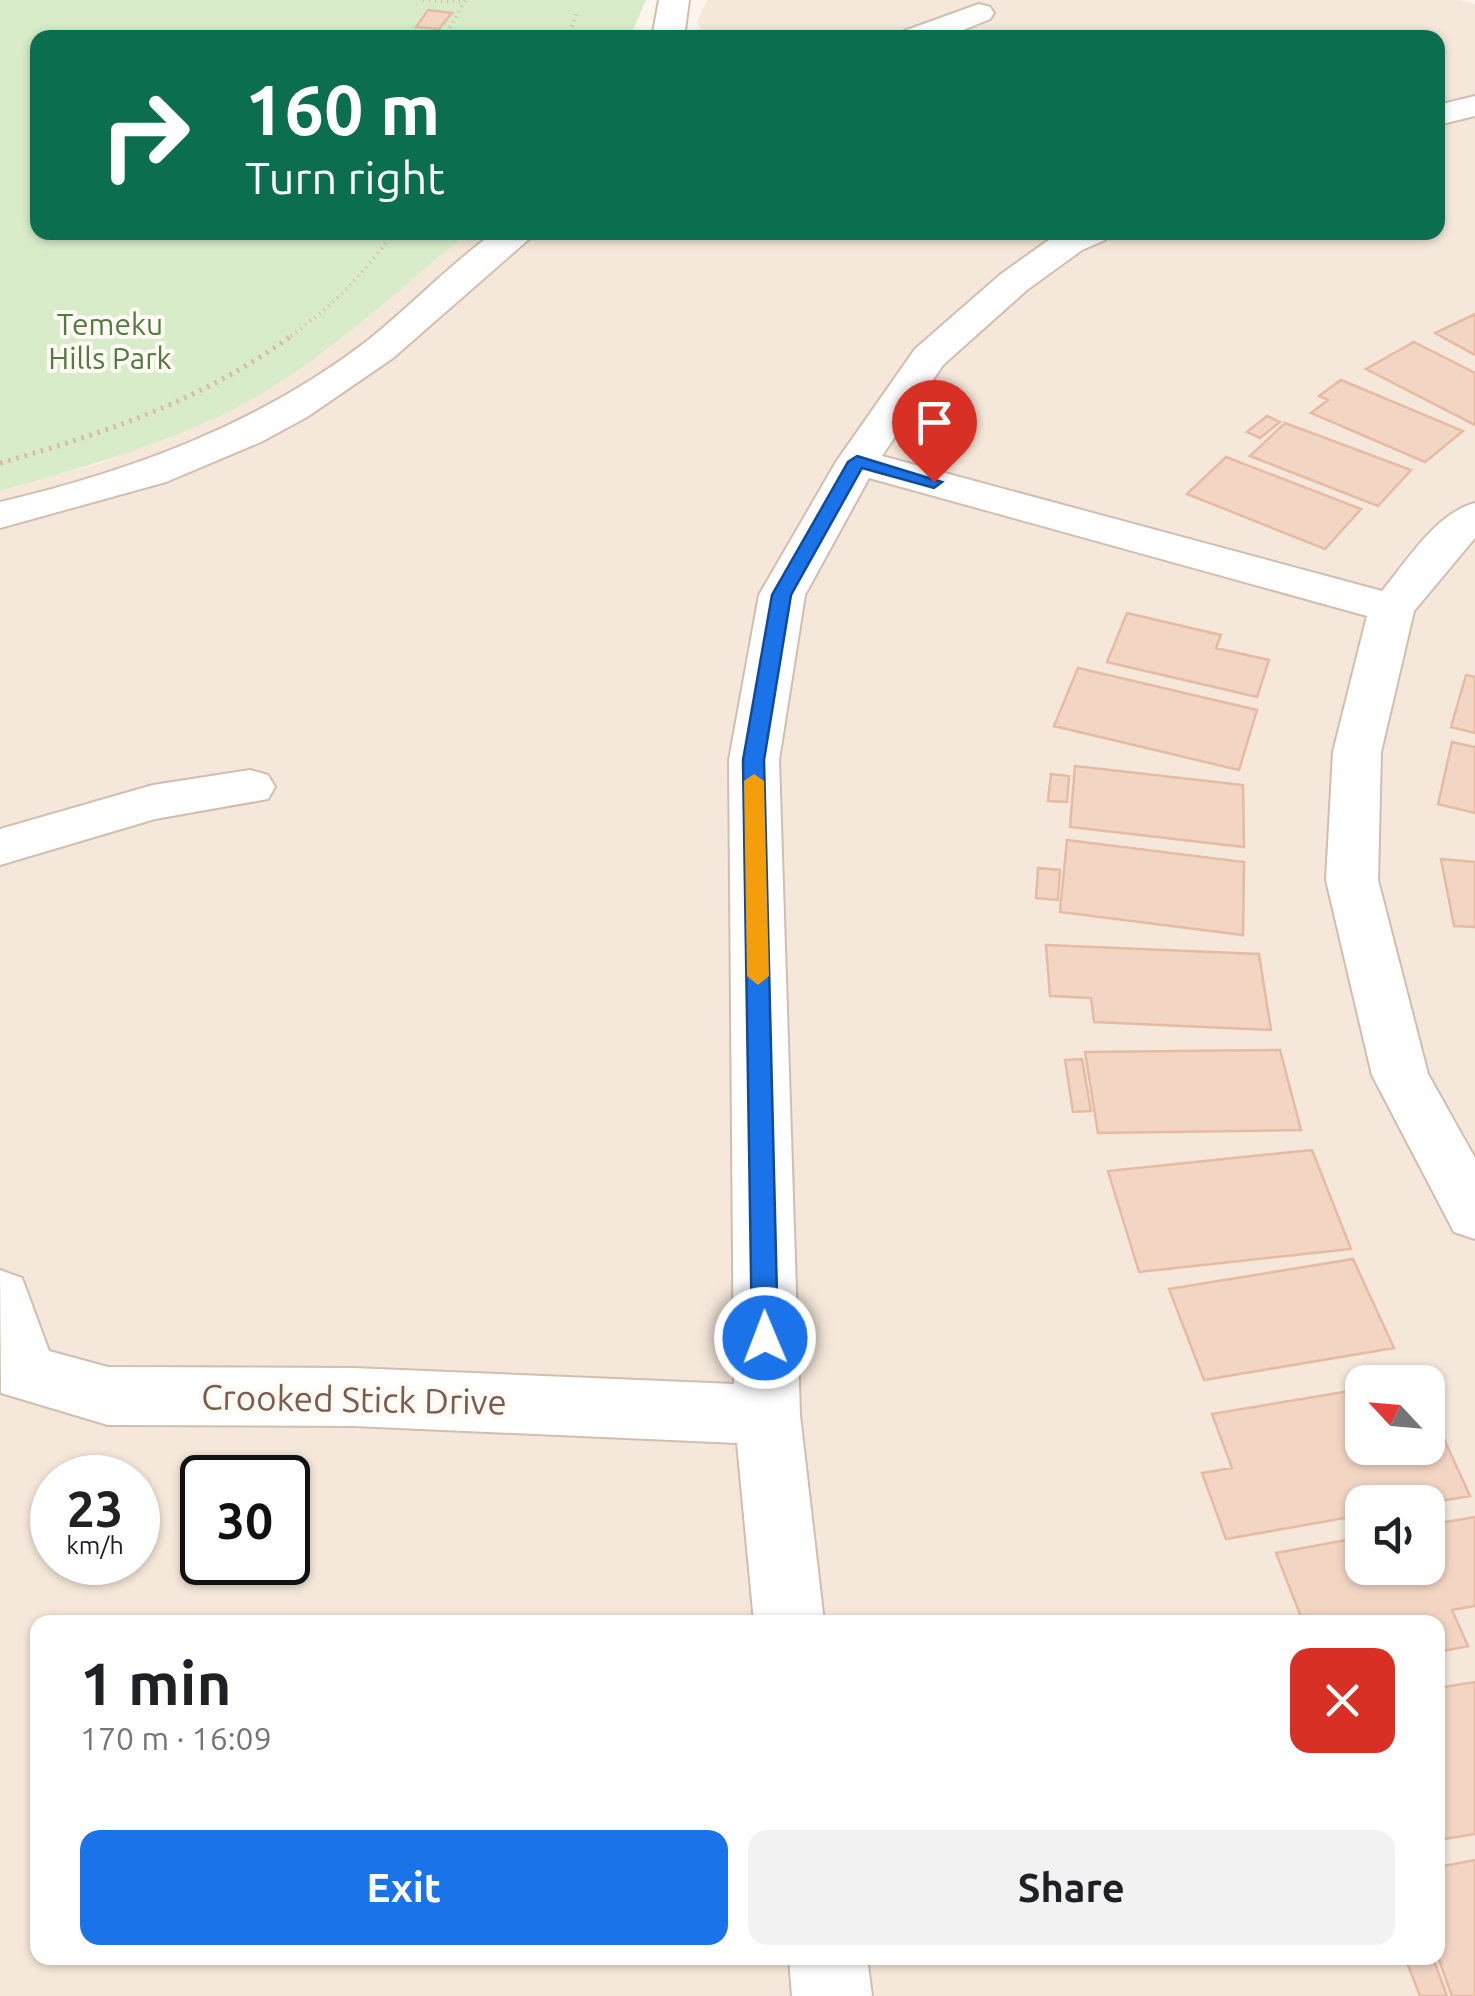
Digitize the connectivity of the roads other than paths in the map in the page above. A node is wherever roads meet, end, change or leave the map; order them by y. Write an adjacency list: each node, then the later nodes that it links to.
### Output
1 (674, 0): 3 (street)
2 (979, 13): 4 (street)
3 (669, 30)
4 (935, 30)
5 (1475, 106): 6 (street)
6 (1445, 114)
7 (508, 240): 10 (street)
8 (1065, 240): 9 (street)
9 (857, 462): 12 (street); 17 (street)
10 (0, 515)
11 (1475, 516): 12 (street)
12 (1392, 608): 15 (street)
13 (250, 788): 14 (street)
14 (0, 847)
15 (1475, 1214)
16 (0, 1297): 17 (street, Crooked Stick Drive)
17 (766, 1415): 18 (street)
18 (788, 1615)
19 (829, 1965): 20 (street)
20 (832, 1996)

